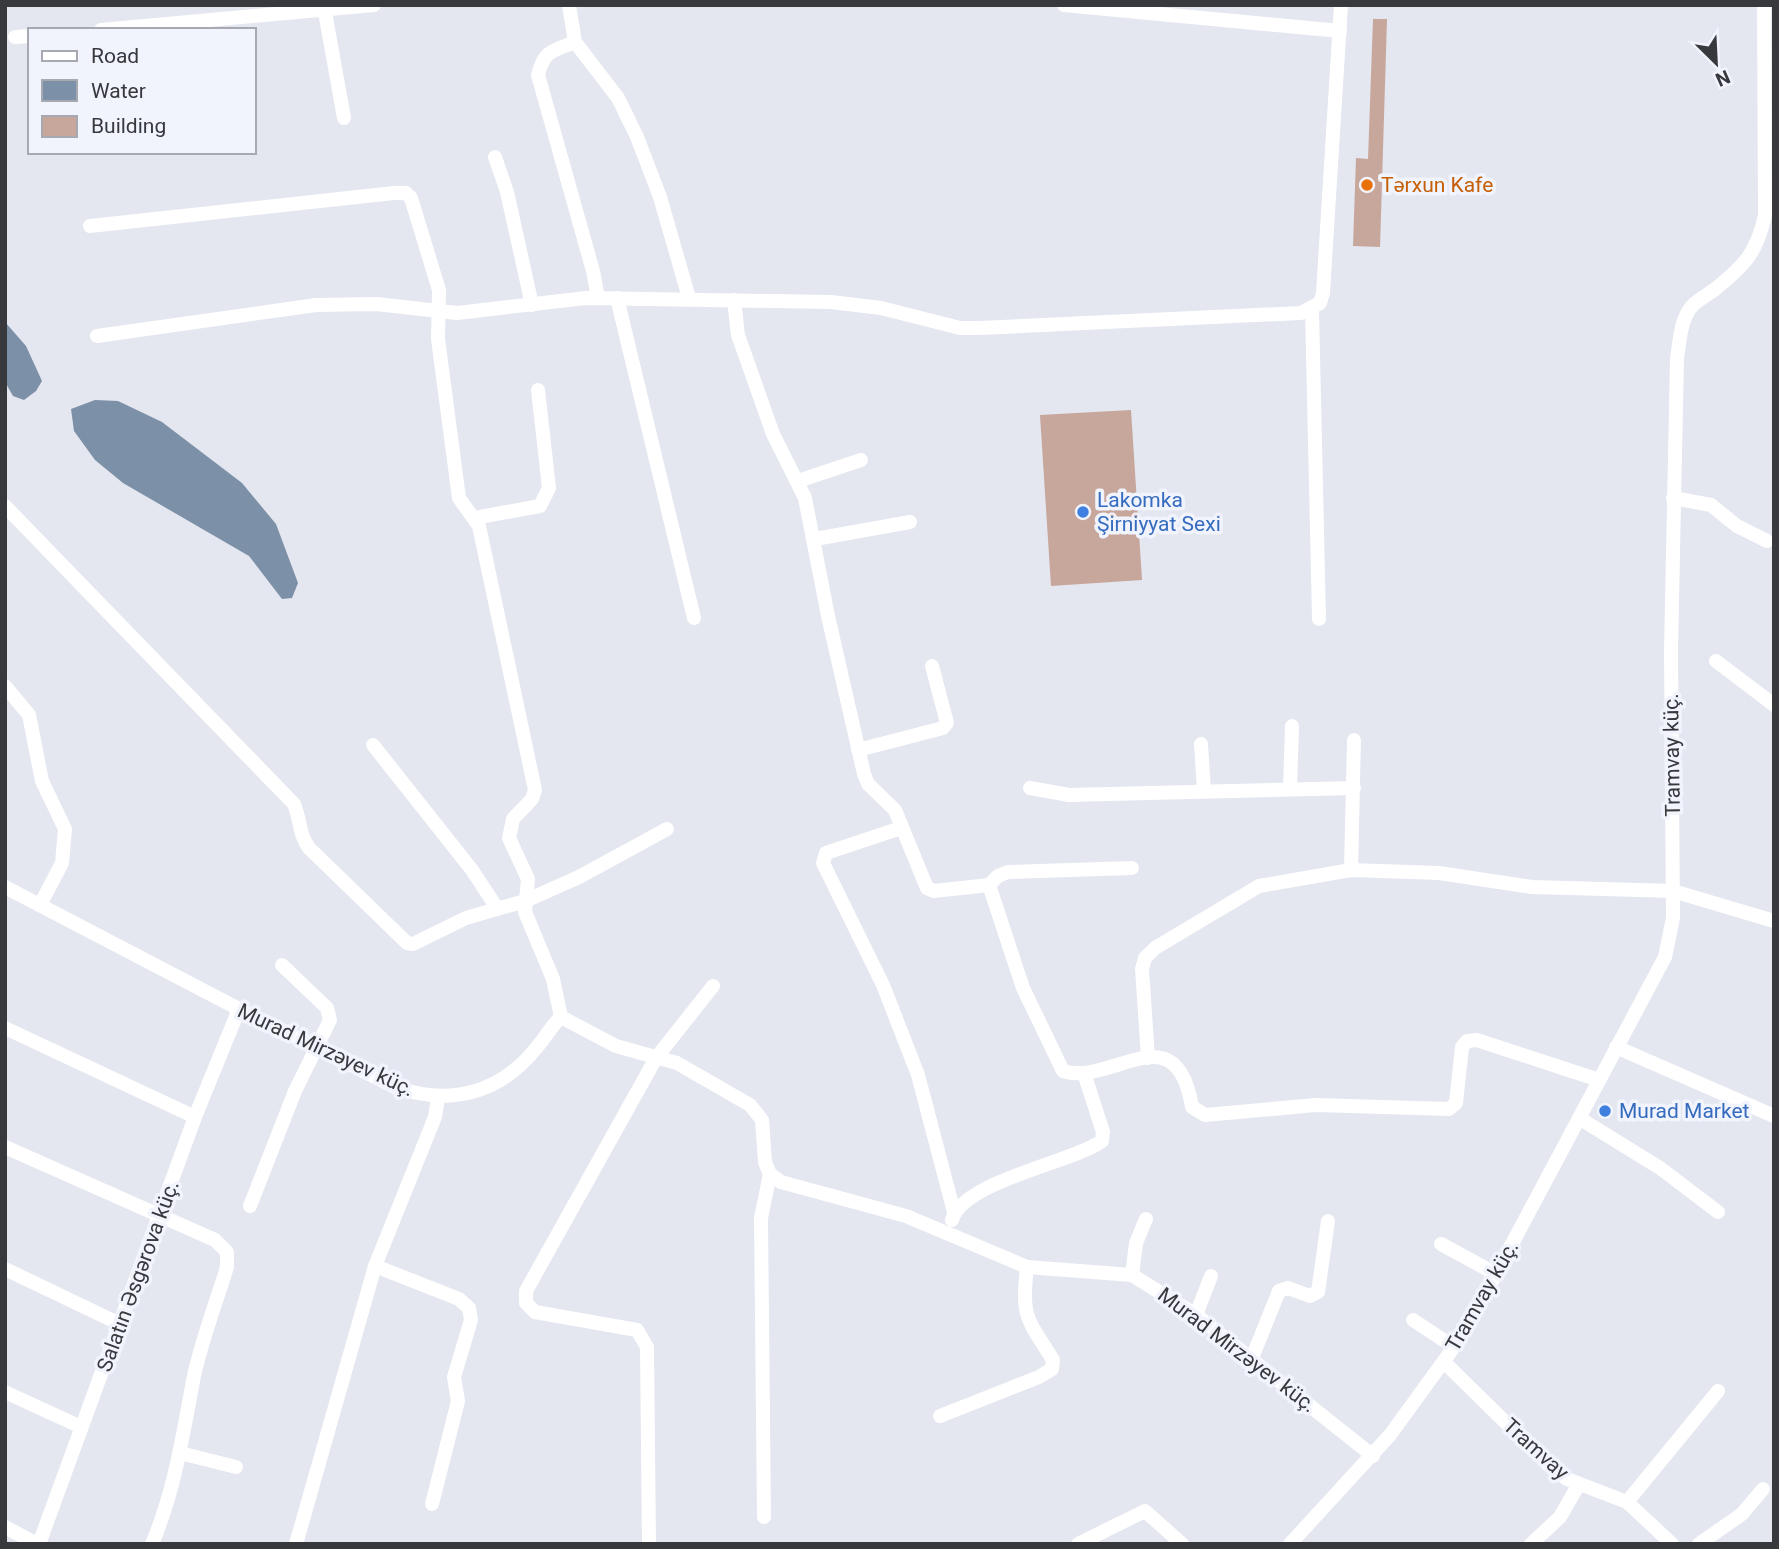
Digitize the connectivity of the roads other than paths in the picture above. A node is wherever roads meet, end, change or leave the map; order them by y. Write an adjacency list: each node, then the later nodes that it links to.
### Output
1 (374, 5): 7 (street)
2 (569, 5): 11 (street)
3 (1064, 5): 6 (street)
4 (1342, 5): 10 (street)
5 (1764, 5): 26 (street, Tramvay küç.)
6 (1116, 8): 10 (street)
7 (325, 12): 8 (street); 12 (street)
8 (215, 25): 9 (street)
9 (136, 28)
10 (1340, 32): 20 (street)
11 (575, 42): 15 (street); 17 (street)
12 (344, 118)
13 (495, 158): 19 (street)
14 (90, 226): 21 (street)
15 (598, 298): 16 (street); 19 (street)
16 (617, 298): 17 (street); 32 (street)
17 (689, 298): 18 (street)
18 (734, 300): 20 (street); 25 (street)
19 (532, 305): 21 (street)
20 (1312, 310): 33 (street)
21 (439, 313): 22 (street); 28 (street)
22 (97, 337)
23 (538, 390): 28 (street)
24 (861, 460): 25 (street)
25 (798, 481): 30 (street)
26 (1674, 498): 31 (street); 53 (street, Tramvay küç.)
27 (5, 506): 56 (street)
28 (474, 518): 54 (street)
29 (910, 522): 30 (street)
30 (815, 539): 42 (street)
31 (1767, 541)
32 (694, 618)
33 (1319, 619)
34 (1716, 661): 37 (street)
35 (932, 666): 42 (street)
36 (5, 686): 55 (street)
37 (1774, 705)
38 (1292, 726): 45 (street)
39 (1354, 740): 44 (street)
40 (1201, 744): 46 (street)
41 (373, 745): 56 (street)
42 (858, 750): 47 (street)
43 (1030, 788): 46 (street)
44 (1354, 788): 45 (street); 50 (street)
45 (1290, 789): 46 (street)
46 (1204, 791)
47 (901, 828): 51 (street); 76 (street)
48 (667, 830): 54 (street)
49 (1132, 869): 51 (street)
50 (1351, 870): 53 (street); 66 (street)
51 (989, 885): 67 (street)
52 (5, 887): 55 (street, Murad Mirzəyev küç.)
53 (1673, 891): 57 (street); 64 (street, Tramvay küç.)
54 (525, 901): 56 (street); 61 (street)
55 (40, 905): 60 (street, Murad Mirzəyev küç.)
56 (497, 908)
57 (1774, 921)
58 (282, 965): 63 (street)
59 (713, 986): 65 (street)
60 (239, 1009): 63 (street, Murad Mirzəyev küç.); 71 (street, Salatın Əsgərova küç.)
61 (561, 1017): 65 (street); 69 (street, Murad Mirzəyev küç.)
62 (5, 1028): 71 (street)
63 (316, 1046): 69 (street, Murad Mirzəyev küç.); 75 (street)
64 (1616, 1047): 68 (street, Tramvay küç.); 70 (street)
65 (656, 1058): 74 (street); 111 (street)
66 (1148, 1058): 67 (street); 68 (street)
67 (1084, 1073): 76 (street)
68 (1599, 1080): 72 (street, Tramvay küç.)
69 (438, 1098): 83 (street)
70 (1774, 1116)
71 (195, 1117): 78 (street, Salatın Əsgərova küç.)
72 (1579, 1118): 77 (street); 86 (street, Tramvay küç.)
73 (5, 1147): 78 (street)
74 (770, 1174): 81 (street, Murad Mirzəyev küç.); 106 (street)
75 (250, 1206)
76 (954, 1212): 81 (street)
77 (1718, 1212)
78 (161, 1217): 91 (street, Salatın Əsgərova küç.); 99 (street)
79 (1146, 1219): 87 (street)
80 (1328, 1221): 93 (street)
81 (948, 1232): 84 (street, Murad Mirzəyev küç.)
82 (1441, 1244): 86 (street)
83 (375, 1266): 105 (street); 110 (street)
84 (1027, 1267): 87 (street, Murad Mirzəyev küç.); 97 (street)
85 (5, 1269): 91 (street)
86 (1496, 1274): 92 (street, Tramvay küç.)
87 (1132, 1275): 89 (street, Murad Mirzəyev küç.)
88 (1211, 1276): 89 (street)
89 (1196, 1315): 93 (street, Murad Mirzəyev küç.)
90 (1413, 1320): 92 (street)
91 (120, 1324): 98 (street, Salatın Əsgərova küç.)
92 (1454, 1346): 94 (street, Tramvay küç.)
93 (1252, 1358): 100 (street, Murad Mirzəyev küç.)
94 (1444, 1362): 100 (street, Tramvay küç.); 102 (street, Tramvay)
95 (1717, 1391): 104 (street)
96 (5, 1392): 98 (street)
97 (940, 1416)
98 (81, 1427): 108 (street, Salatın Əsgərova küç.)
99 (180, 1453): 101 (street); 109 (street)
100 (1373, 1456): 114 (street, Tramvay küç.)
101 (236, 1467)
102 (1579, 1485): 104 (street, Tramvay); 115 (street)
103 (1763, 1489): 117 (street)
104 (1627, 1502): 116 (street, Tramvay)
105 (432, 1504)
106 (764, 1517)
107 (5, 1527): 108 (street)
108 (38, 1544)
109 (152, 1544)
110 (296, 1544)
111 (649, 1544)
112 (1078, 1544): 113 (street)
113 (1182, 1544)
114 (1290, 1544)
115 (1531, 1544)
116 (1672, 1544)
117 (1699, 1544)

